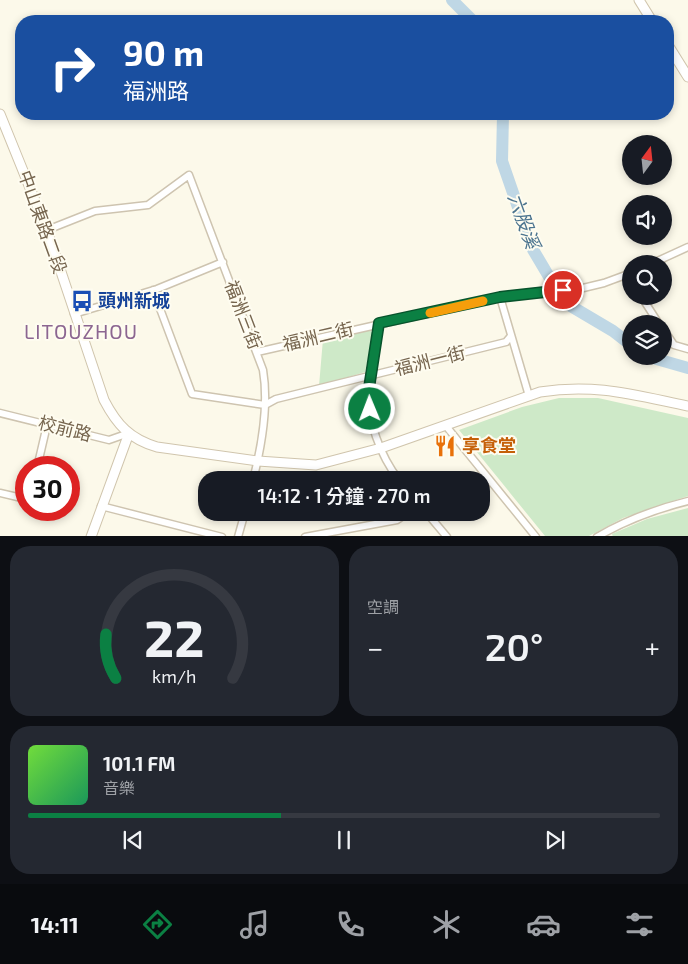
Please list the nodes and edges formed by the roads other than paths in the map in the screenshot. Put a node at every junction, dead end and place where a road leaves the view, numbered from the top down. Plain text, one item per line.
1 (639, 0) edge
2 (648, 15) edge
3 (674, 55) edge
4 (688, 77) edge
5 (0, 114) edge
6 (47, 230) junction
7 (688, 247) edge
8 (671, 255) edge
9 (223, 262) junction
10 (622, 276) edge
11 (153, 290) junction
12 (500, 297) junction
13 (74, 314) junction
14 (379, 323) junction
15 (511, 336) junction
16 (672, 342) edge
17 (688, 349) edge
18 (257, 352) junction
19 (371, 375) junction
20 (529, 396) junction
21 (265, 405) junction
22 (687, 406) edge
23 (0, 413) edge
24 (47, 425) junction
25 (446, 426) junction
26 (129, 433) junction
27 (381, 448) junction
28 (40, 456) edge
29 (258, 461) junction
30 (255, 471) edge
31 (391, 471) edge
32 (0, 493) edge
33 (15, 496) edge
34 (688, 501) edge
35 (101, 506) junction
36 (242, 521) edge
37 (392, 521) edge
38 (434, 521) edge
39 (320, 535) edge
40 (91, 536) edge
41 (222, 536) edge
42 (238, 536) edge
43 (305, 536) edge
44 (447, 536) edge
45 (536, 536) edge
46 (597, 536) edge

1 - 2 main road
3 - 4 main road
5 - 6 main road, 中山東路二段
6 - 9 street, 福洲三街
6 - 13 main road, 中山東路二段
7 - 8 street
9 - 11 street
9 - 18 street, 福洲三街
10 - 12 street, 福洲二街
11 - 13 street
11 - 21 street, 福洲一街
12 - 14 street, 福洲二街
12 - 15 street
13 - 26 main road, 中山東路二段
14 - 18 street, 福洲二街
14 - 19 street
15 - 19 street, 福洲一街
15 - 20 street
16 - 17 street
18 - 21 street, 福洲三街
19 - 21 street, 福洲一街
19 - 27 street
20 - 22 main road, 中山東路二段
20 - 25 main road, 中山東路二段
21 - 29 street, 福洲三街
23 - 24 street, 校前路
24 - 26 street, 校前路
24 - 28 street
25 - 27 main road, 中山東路二段
25 - 45 street
26 - 29 main road, 中山東路二段
26 - 35 main road
27 - 29 main road, 中山東路二段
27 - 31 street
29 - 30 street, 福洲三街
32 - 33 street
34 - 46 street
35 - 40 main road
35 - 41 street
36 - 42 street
37 - 39 street
38 - 44 street
39 - 43 street

